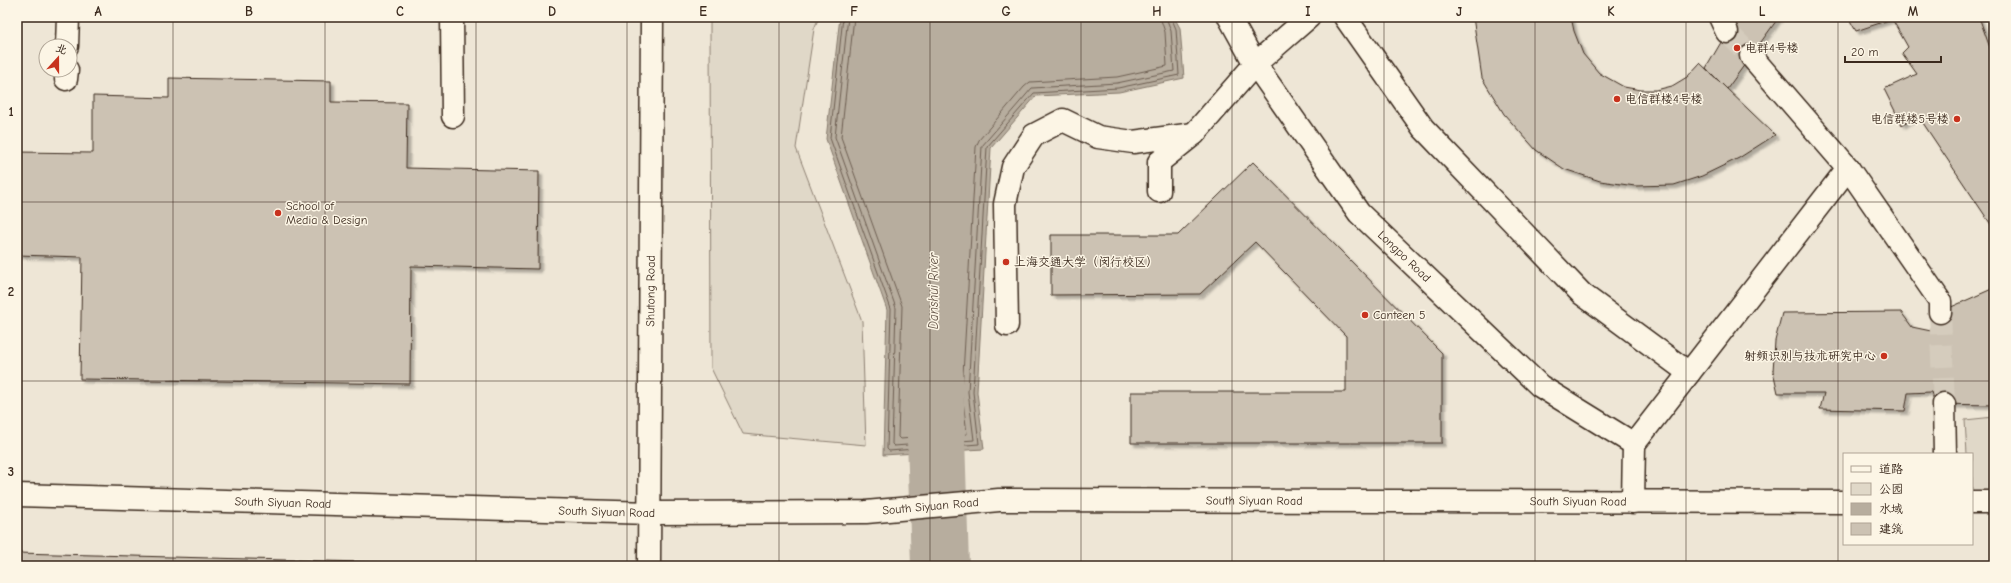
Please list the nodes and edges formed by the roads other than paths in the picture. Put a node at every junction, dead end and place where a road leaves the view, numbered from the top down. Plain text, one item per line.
1 (68, 17) edge
2 (452, 17) edge
3 (652, 17) edge
4 (1229, 17) edge
5 (1309, 17) edge
6 (1345, 17) edge
7 (67, 38) edge
8 (1751, 56) tunnel mouth
9 (1255, 64) junction
10 (453, 116) dead end
11 (1194, 134) junction
12 (1848, 168) junction
13 (1159, 191) dead end
14 (1940, 312) tunnel mouth
15 (1007, 325) dead end
16 (1689, 373) junction
17 (1944, 404) tunnel mouth
18 (1634, 444) junction
19 (1945, 453) edge
20 (17, 495) edge
21 (1633, 502) junction
22 (1843, 502) edge
23 (1973, 502) edge
24 (1994, 502) edge
25 (650, 513) junction
26 (649, 566) edge

1 - 7 street
2 - 10 street
3 - 25 street, Shutong Road
4 - 9 street, Longpo Road
5 - 9 street
6 - 16 street
8 - 12 street
9 - 11 street
9 - 18 street, Longpo Road
11 - 13 street
11 - 15 street
12 - 14 street
12 - 16 street
16 - 18 street
17 - 19 street
18 - 21 street
20 - 25 street, South Siyuan Road
21 - 22 street, South Siyuan Road
21 - 25 street, South Siyuan Road
23 - 24 street
25 - 26 street, Shutong Road

